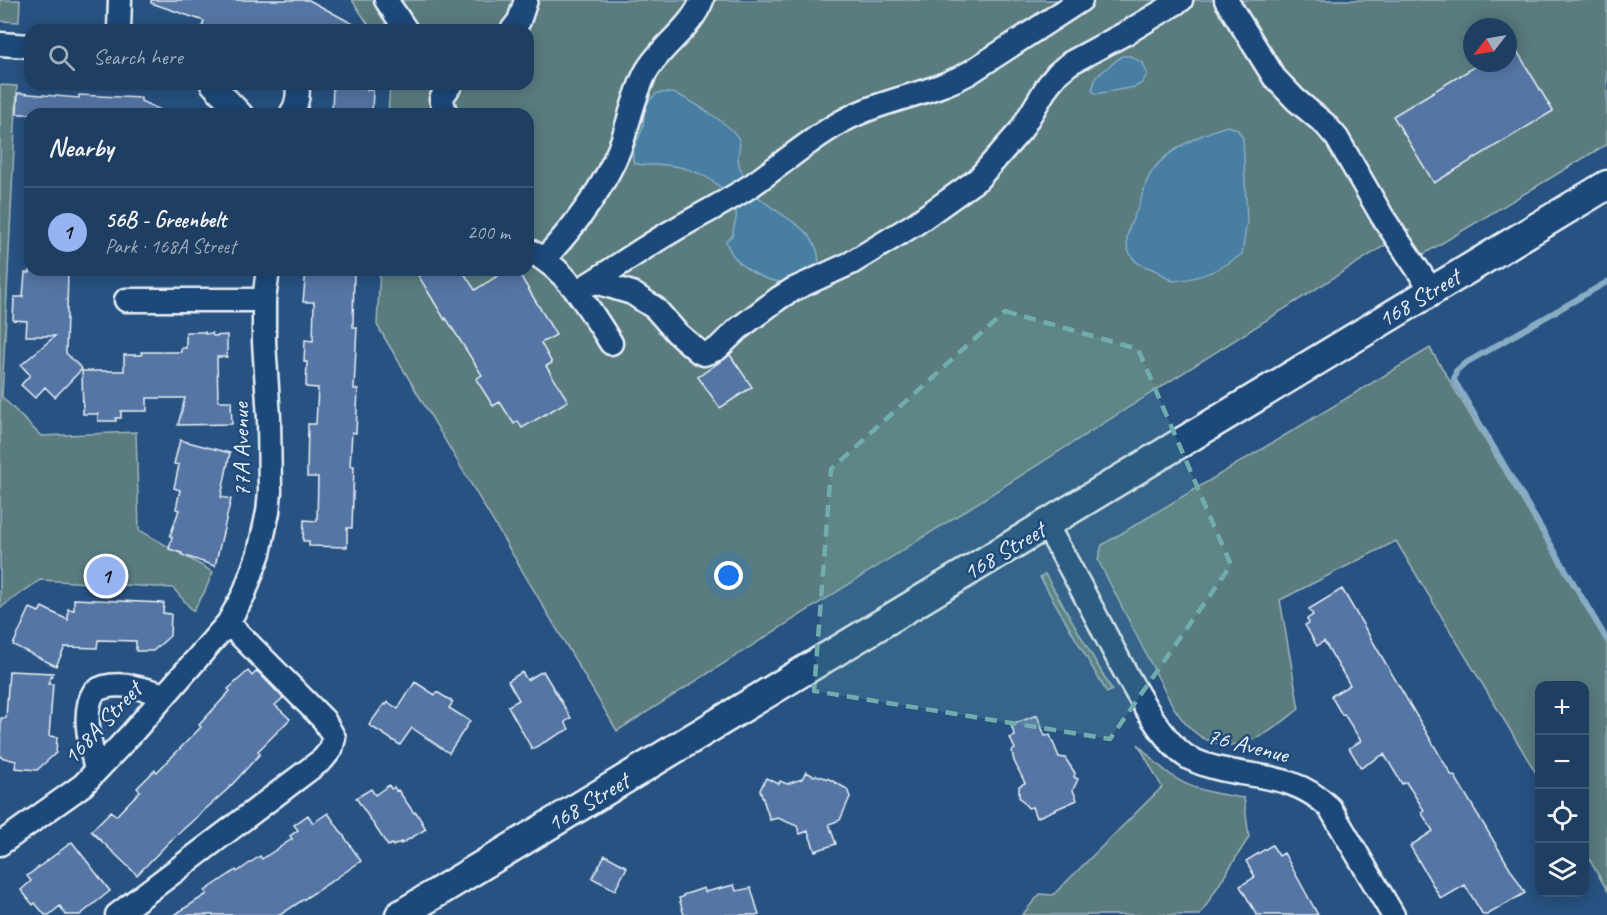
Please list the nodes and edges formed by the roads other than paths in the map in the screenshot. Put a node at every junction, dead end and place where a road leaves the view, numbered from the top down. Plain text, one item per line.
1 (120, 0) edge
2 (386, 0) edge
3 (526, 0) edge
4 (702, 0) edge
5 (1081, 0) edge
6 (1181, 0) edge
7 (1226, 0) edge
8 (119, 24) edge
9 (402, 24) edge
10 (517, 24) edge
11 (0, 44) edge
12 (24, 46) edge
13 (225, 90) edge
14 (298, 90) edge
15 (237, 108) edge
16 (294, 108) edge
17 (1607, 185) edge
18 (536, 254) edge
19 (267, 276) edge
20 (582, 287) junction
21 (1432, 291) junction
22 (126, 300) dead end
23 (264, 300) junction
24 (611, 343) dead end
25 (1046, 525) junction
26 (228, 623) junction
27 (165, 695) junction
28 (96, 770) junction
29 (0, 844) edge
30 (117, 915) edge
31 (400, 915) edge
32 (1393, 915) edge

1 - 8 street
2 - 9 street
3 - 10 street
4 - 18 street
5 - 20 street
6 - 20 street
7 - 21 street
11 - 12 street
13 - 15 street
14 - 16 street
17 - 21 main road, 168 Street
18 - 20 street
19 - 23 street, 77A Avenue
20 - 24 street
21 - 25 main road, 168 Street
22 - 23 street
23 - 26 street, 77A Avenue
25 - 31 main road, 168 Street
25 - 32 street, 76 Avenue
26 - 27 street, 168A Street
26 - 30 street
27 - 28 street, 168A Street
27 - 28 street
28 - 29 street, 168A Street

